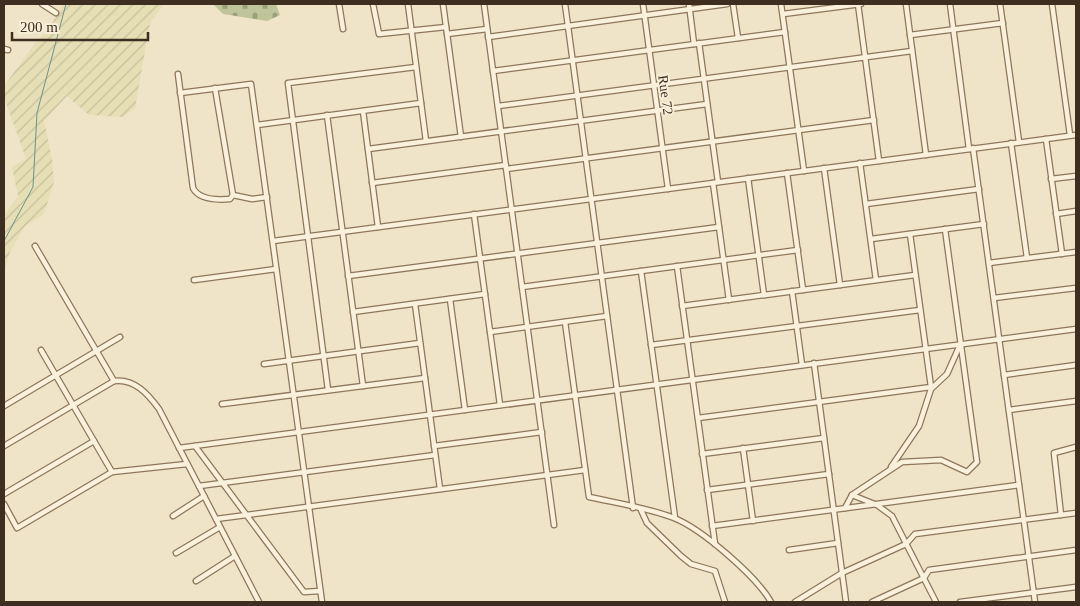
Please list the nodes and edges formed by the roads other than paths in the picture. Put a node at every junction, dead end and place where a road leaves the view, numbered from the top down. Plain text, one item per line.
1 (42, 4) edge
2 (339, 4) edge
3 (373, 4) edge
4 (408, 4) edge
5 (443, 4) edge
6 (484, 4) edge
7 (565, 4) edge
8 (643, 4) edge
9 (727, 4) edge
10 (733, 4) edge
11 (781, 4) edge
12 (859, 4) edge
13 (906, 4) edge
14 (950, 4) edge
15 (1000, 4) edge
16 (1052, 4) edge
17 (689, 6) edge
18 (834, 6) edge
19 (56, 13) dead end
20 (783, 14) junction
21 (644, 15) junction
22 (1003, 23) junction
23 (568, 26) junction
24 (446, 27) junction
25 (487, 29) junction
26 (953, 29) junction
27 (343, 30) dead end
28 (411, 31) junction
29 (785, 32) junction
30 (447, 34) junction
31 (910, 35) junction
32 (488, 37) junction
33 (738, 38) junction
34 (697, 44) junction
35 (649, 50) junction
36 (912, 51) junction
37 (865, 57) junction
38 (572, 60) junction
39 (416, 67) junction
40 (790, 67) junction
41 (493, 70) junction
42 (178, 74) dead end
43 (704, 78) junction
44 (654, 85) junction
45 (215, 88) junction
46 (180, 93) junction
47 (577, 95) junction
48 (421, 103) junction
49 (707, 104) junction
50 (498, 106) junction
51 (363, 111) junction
52 (657, 111) junction
53 (327, 115) junction
54 (292, 120) junction
55 (874, 120) junction
56 (580, 121) junction
57 (257, 125) junction
58 (798, 130) junction
59 (501, 132) junction
60 (1076, 135) edge
61 (1070, 136) junction
62 (461, 137) junction
63 (1046, 139) junction
64 (426, 141) junction
65 (712, 142) junction
66 (1019, 142) junction
67 (1011, 143) junction
68 (662, 148) junction
69 (971, 148) junction
70 (368, 149) junction
71 (926, 154) junction
72 (586, 158) junction
73 (879, 161) junction
74 (860, 163) junction
75 (506, 167) junction
76 (824, 168) junction
77 (804, 171) junction
78 (787, 173) junction
79 (1076, 176) edge
80 (748, 178) junction
81 (1052, 179) junction
82 (716, 182) junction
83 (372, 183) junction
84 (668, 189) junction
85 (979, 189) junction
86 (233, 195) junction
87 (267, 197) junction
88 (591, 199) junction
89 (866, 204) junction
90 (512, 210) junction
91 (1076, 211) edge
92 (474, 214) junction
93 (1056, 214) junction
94 (984, 224) junction
95 (378, 227) junction
96 (719, 227) junction
97 (945, 229) junction
98 (342, 232) junction
99 (910, 234) junction
100 (308, 237) junction
101 (871, 239) junction
102 (273, 241) junction
103 (597, 243) junction
104 (35, 246) dead end
105 (798, 250) junction
106 (1076, 252) edge
107 (518, 253) junction
108 (1062, 254) junction
109 (758, 256) junction
110 (480, 258) junction
111 (1027, 258) junction
112 (724, 260) junction
113 (989, 264) junction
114 (677, 266) junction
115 (276, 269) junction
116 (641, 271) junction
117 (915, 275) junction
118 (348, 276) junction
119 (602, 276) junction
120 (194, 280) dead end
121 (876, 280) junction
122 (840, 285) junction
123 (522, 287) junction
124 (1076, 288) edge
125 (803, 290) junction
126 (792, 291) junction
127 (485, 294) junction
128 (764, 295) junction
129 (994, 298) junction
130 (450, 299) junction
131 (729, 300) junction
132 (415, 304) junction
133 (682, 306) junction
134 (920, 310) junction
135 (353, 312) junction
136 (607, 316) junction
137 (565, 322) junction
138 (528, 326) junction
139 (797, 326) junction
140 (1076, 329) edge
141 (490, 332) junction
142 (120, 337) dead end
143 (999, 339) junction
144 (687, 341) junction
145 (420, 343) junction
146 (961, 344) junction
147 (651, 345) junction
148 (925, 349) junction
149 (41, 350) dead end
150 (97, 351) junction
151 (359, 351) junction
152 (324, 356) junction
153 (289, 360) junction
154 (264, 364) dead end
155 (814, 364) junction
156 (802, 365) junction
157 (1076, 365) edge
158 (56, 375) junction
159 (1004, 375) junction
160 (425, 378) junction
161 (692, 380) junction
162 (114, 381) junction
163 (657, 384) junction
164 (363, 386) junction
165 (328, 390) junction
166 (617, 390) junction
167 (294, 395) junction
168 (575, 395) junction
169 (538, 400) junction
170 (1076, 401) edge
171 (819, 402) junction
172 (222, 404) dead end
173 (73, 405) junction
174 (500, 405) junction
175 (4, 406) edge
176 (465, 410) junction
177 (1009, 410) junction
178 (430, 414) junction
179 (698, 418) junction
180 (299, 432) junction
181 (542, 432) junction
182 (824, 438) junction
183 (94, 441) junction
184 (4, 446) edge
185 (195, 446) junction
186 (434, 446) junction
187 (1076, 447) edge
188 (179, 448) junction
189 (743, 448) junction
190 (702, 454) junction
191 (435, 455) junction
192 (187, 464) junction
193 (585, 470) junction
194 (112, 472) junction
195 (304, 472) junction
196 (888, 473) junction
197 (548, 474) junction
198 (829, 474) junction
199 (223, 483) junction
200 (748, 484) junction
201 (1019, 485) junction
202 (199, 486) junction
203 (440, 489) junction
204 (707, 490) junction
205 (4, 494) edge
206 (852, 495) junction
207 (204, 496) junction
208 (4, 504) edge
209 (877, 504) junction
210 (309, 506) junction
211 (633, 508) junction
212 (845, 508) junction
213 (641, 510) junction
214 (834, 510) junction
215 (1076, 512) edge
216 (246, 514) junction
217 (1061, 514) junction
218 (173, 516) dead end
219 (216, 518) junction
220 (675, 518) junction
221 (1024, 520) junction
222 (753, 521) junction
223 (554, 525) dead end
224 (712, 526) junction
225 (220, 527) junction
226 (838, 543) junction
227 (715, 544) junction
228 (906, 544) junction
229 (789, 550) dead end
230 (1076, 550) edge
231 (176, 553) dead end
232 (235, 556) junction
233 (1029, 557) junction
234 (842, 572) junction
235 (924, 578) junction
236 (196, 581) dead end
237 (1076, 587) edge
238 (320, 591) junction
239 (1034, 592) junction
240 (259, 602) edge
241 (322, 602) edge
242 (725, 602) edge
243 (771, 602) edge
244 (795, 602) edge
245 (846, 602) edge
246 (872, 602) edge
247 (936, 602) edge
248 (960, 602) edge
249 (1035, 602) edge

1 - 19 street
2 - 27 street
3 - 28 street
4 - 28 street
5 - 24 street
6 - 25 street
7 - 23 street
8 - 21 street, Rue 72
9 - 17 street
10 - 33 street
11 - 20 street
12 - 18 street
12 - 37 street
13 - 31 street
14 - 26 street
15 - 22 street
16 - 61 street
17 - 21 street
17 - 34 street
18 - 20 street
20 - 29 street
21 - 23 street
21 - 35 street, Rue 72
22 - 26 street
22 - 66 street
23 - 32 street
23 - 38 street
24 - 28 street
24 - 30 street
25 - 30 street
25 - 32 street
26 - 31 street
26 - 69 street
28 - 39 street
29 - 33 street
29 - 40 street
30 - 62 street
31 - 36 street
32 - 41 street
33 - 34 street
34 - 35 street
34 - 43 street
35 - 38 street
35 - 44 street, Rue 72
36 - 37 street
36 - 71 street
37 - 40 street
37 - 55 street
38 - 41 street
38 - 47 street
39 - 48 street
39 - 54 street
40 - 43 street
40 - 58 street
41 - 50 street
42 - 46 street
43 - 44 street
43 - 49 street
44 - 47 street
44 - 52 street, Rue 72
45 - 46 street
45 - 57 street
45 - 86 street
46 - 86 street
47 - 50 street
47 - 56 street
48 - 51 street
48 - 64 street
49 - 52 street
49 - 65 street
50 - 59 street
51 - 53 street
51 - 70 street
52 - 56 street
52 - 68 street, Rue 72
53 - 54 street
53 - 98 street
54 - 57 street
54 - 100 street
55 - 58 street
55 - 73 street
56 - 59 street
56 - 72 street
57 - 87 street
58 - 65 street
58 - 77 street
59 - 62 street
59 - 75 street
60 - 61 street
61 - 63 street
62 - 64 street
63 - 66 street
63 - 81 street
64 - 70 street
65 - 68 street
65 - 82 street
66 - 67 street
67 - 69 street
67 - 111 street
68 - 72 street
68 - 84 street, Rue 72
69 - 71 street
69 - 85 street
70 - 83 street
71 - 73 street
72 - 75 street
72 - 88 street
73 - 74 street
74 - 76 street
74 - 89 street
75 - 83 street
75 - 90 street
76 - 77 street
76 - 122 street
77 - 78 street
78 - 80 street
78 - 105 street
79 - 81 street
80 - 82 street
80 - 109 street
81 - 93 street
82 - 84 street
82 - 96 street
83 - 95 street
84 - 88 street
85 - 89 street
85 - 94 street
86 - 87 street
87 - 102 street
88 - 90 street
88 - 103 street
89 - 101 street
90 - 92 street
90 - 107 street
91 - 93 street
92 - 95 street
92 - 110 street
93 - 108 street
94 - 97 street
94 - 113 street
95 - 98 street
96 - 103 street
96 - 112 street
97 - 99 street
97 - 146 street
98 - 100 street
98 - 118 street
99 - 101 street
99 - 117 street
100 - 102 street
100 - 152 street
101 - 121 street
102 - 115 street
103 - 107 street
103 - 119 street
104 - 150 street
105 - 109 street
105 - 125 street
106 - 108 street
107 - 110 street
107 - 123 street
108 - 111 street
109 - 112 street
109 - 128 street
110 - 118 street
110 - 127 street
111 - 113 street
112 - 114 street
112 - 131 street
113 - 129 street
114 - 116 street
114 - 133 street
115 - 120 street
115 - 153 street
116 - 119 street
116 - 147 street
117 - 121 street
117 - 134 street
118 - 135 street
119 - 123 street
119 - 136 street
121 - 122 street
122 - 125 street
123 - 138 street
124 - 129 street
125 - 126 street
126 - 128 street
126 - 139 street
127 - 130 street
127 - 141 street
128 - 131 street
129 - 143 street
130 - 132 street
130 - 176 street
131 - 133 street
132 - 135 street
132 - 145 street
133 - 144 street
134 - 139 street
134 - 148 street
135 - 151 street
136 - 137 street
136 - 166 street
137 - 138 street
137 - 168 street
138 - 141 street
138 - 169 street
139 - 144 street
139 - 156 street
140 - 143 street
141 - 174 street
142 - 150 street
143 - 146 street
143 - 159 street
144 - 147 street
144 - 161 street
145 - 151 street
145 - 160 street
146 - 148 street
146 - 196 street
146 - 196 street
147 - 163 street
148 - 155 street
148 - 171 street
149 - 158 street
150 - 158 street
150 - 162 street
151 - 152 street
151 - 164 street
152 - 153 street
152 - 165 street
153 - 154 street
153 - 167 street
155 - 156 street
155 - 171 street
156 - 161 street
157 - 159 street
158 - 173 street
158 - 175 street
159 - 177 street
160 - 164 street
160 - 178 street
161 - 163 street
161 - 179 street
162 - 173 street
162 - 188 street
163 - 166 street
163 - 220 street
164 - 165 street
165 - 167 street
166 - 168 street
166 - 211 street
167 - 172 street
167 - 180 street
168 - 169 street
168 - 193 street
169 - 174 street
169 - 181 street
170 - 177 street
171 - 179 street
171 - 182 street
173 - 183 street
173 - 184 street
174 - 176 street
176 - 178 street
177 - 201 street
178 - 180 street
178 - 186 street
179 - 190 street
180 - 185 street
180 - 195 street
181 - 186 street
181 - 197 street
182 - 189 street
182 - 198 street
183 - 194 street
183 - 205 street
185 - 188 street
185 - 199 street
186 - 191 street
187 - 217 street
188 - 192 street
189 - 190 street
189 - 200 street
190 - 204 street
191 - 195 street
191 - 203 street
192 - 194 street
192 - 202 street
193 - 197 street
193 - 211 street
194 - 208 street
195 - 199 street
195 - 210 street
196 - 206 street
197 - 203 street
197 - 223 street
198 - 200 street
198 - 214 street
199 - 202 street
199 - 216 street
200 - 204 street
200 - 222 street
201 - 209 street
201 - 221 street
202 - 207 street
203 - 210 street
204 - 224 street
206 - 209 street
206 - 212 street
207 - 218 street
207 - 219 street
209 - 212 street
209 - 228 street
210 - 216 street
210 - 238 street
211 - 213 street
212 - 214 street
213 - 220 street
213 - 242 street
214 - 222 street
214 - 226 street
215 - 217 street
216 - 219 street
216 - 238 street
217 - 221 street
219 - 225 street
220 - 227 street
221 - 228 street
221 - 233 street
222 - 224 street
224 - 227 street
225 - 231 street
225 - 232 street
226 - 229 street
226 - 234 street
227 - 243 street
228 - 234 street
228 - 235 street
230 - 233 street
232 - 236 street
232 - 240 street
233 - 235 street
233 - 239 street
234 - 244 street
234 - 245 street
235 - 246 street
235 - 247 street
237 - 239 street
238 - 241 street
239 - 248 street
239 - 249 street

